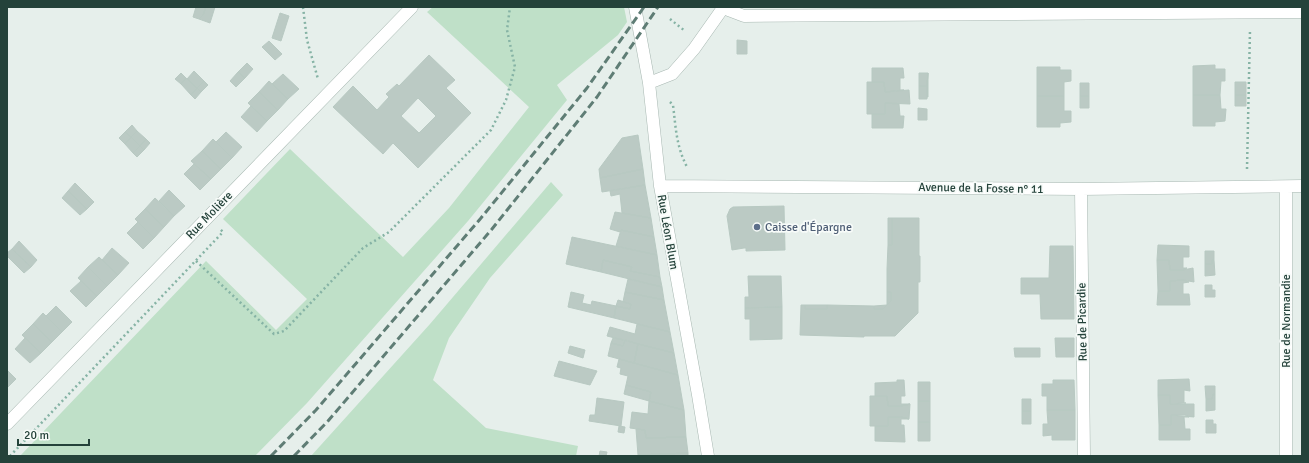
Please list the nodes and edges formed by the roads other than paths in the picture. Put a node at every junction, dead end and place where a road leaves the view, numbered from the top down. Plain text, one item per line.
1 (412, 7) edge
2 (635, 7) edge
3 (723, 7) edge
4 (1302, 12) edge
5 (649, 83) junction
6 (660, 186) junction
7 (1302, 186) edge
8 (1286, 187) junction
9 (1081, 189) junction
10 (7, 424) edge
11 (708, 456) edge
12 (1084, 456) edge
13 (1286, 456) edge

1 - 10 street, Rue Molière
2 - 5 street, Rue Léon Blum
3 - 4 street
3 - 5 street
5 - 6 street, Rue Léon Blum
6 - 9 street, Avenue de la Fosse n° 11
6 - 11 street, Rue Léon Blum
7 - 8 street, Avenue de la Fosse n° 11
8 - 9 street, Avenue de la Fosse n° 11
8 - 13 street, Rue de Normandie
9 - 12 street, Rue de Picardie

